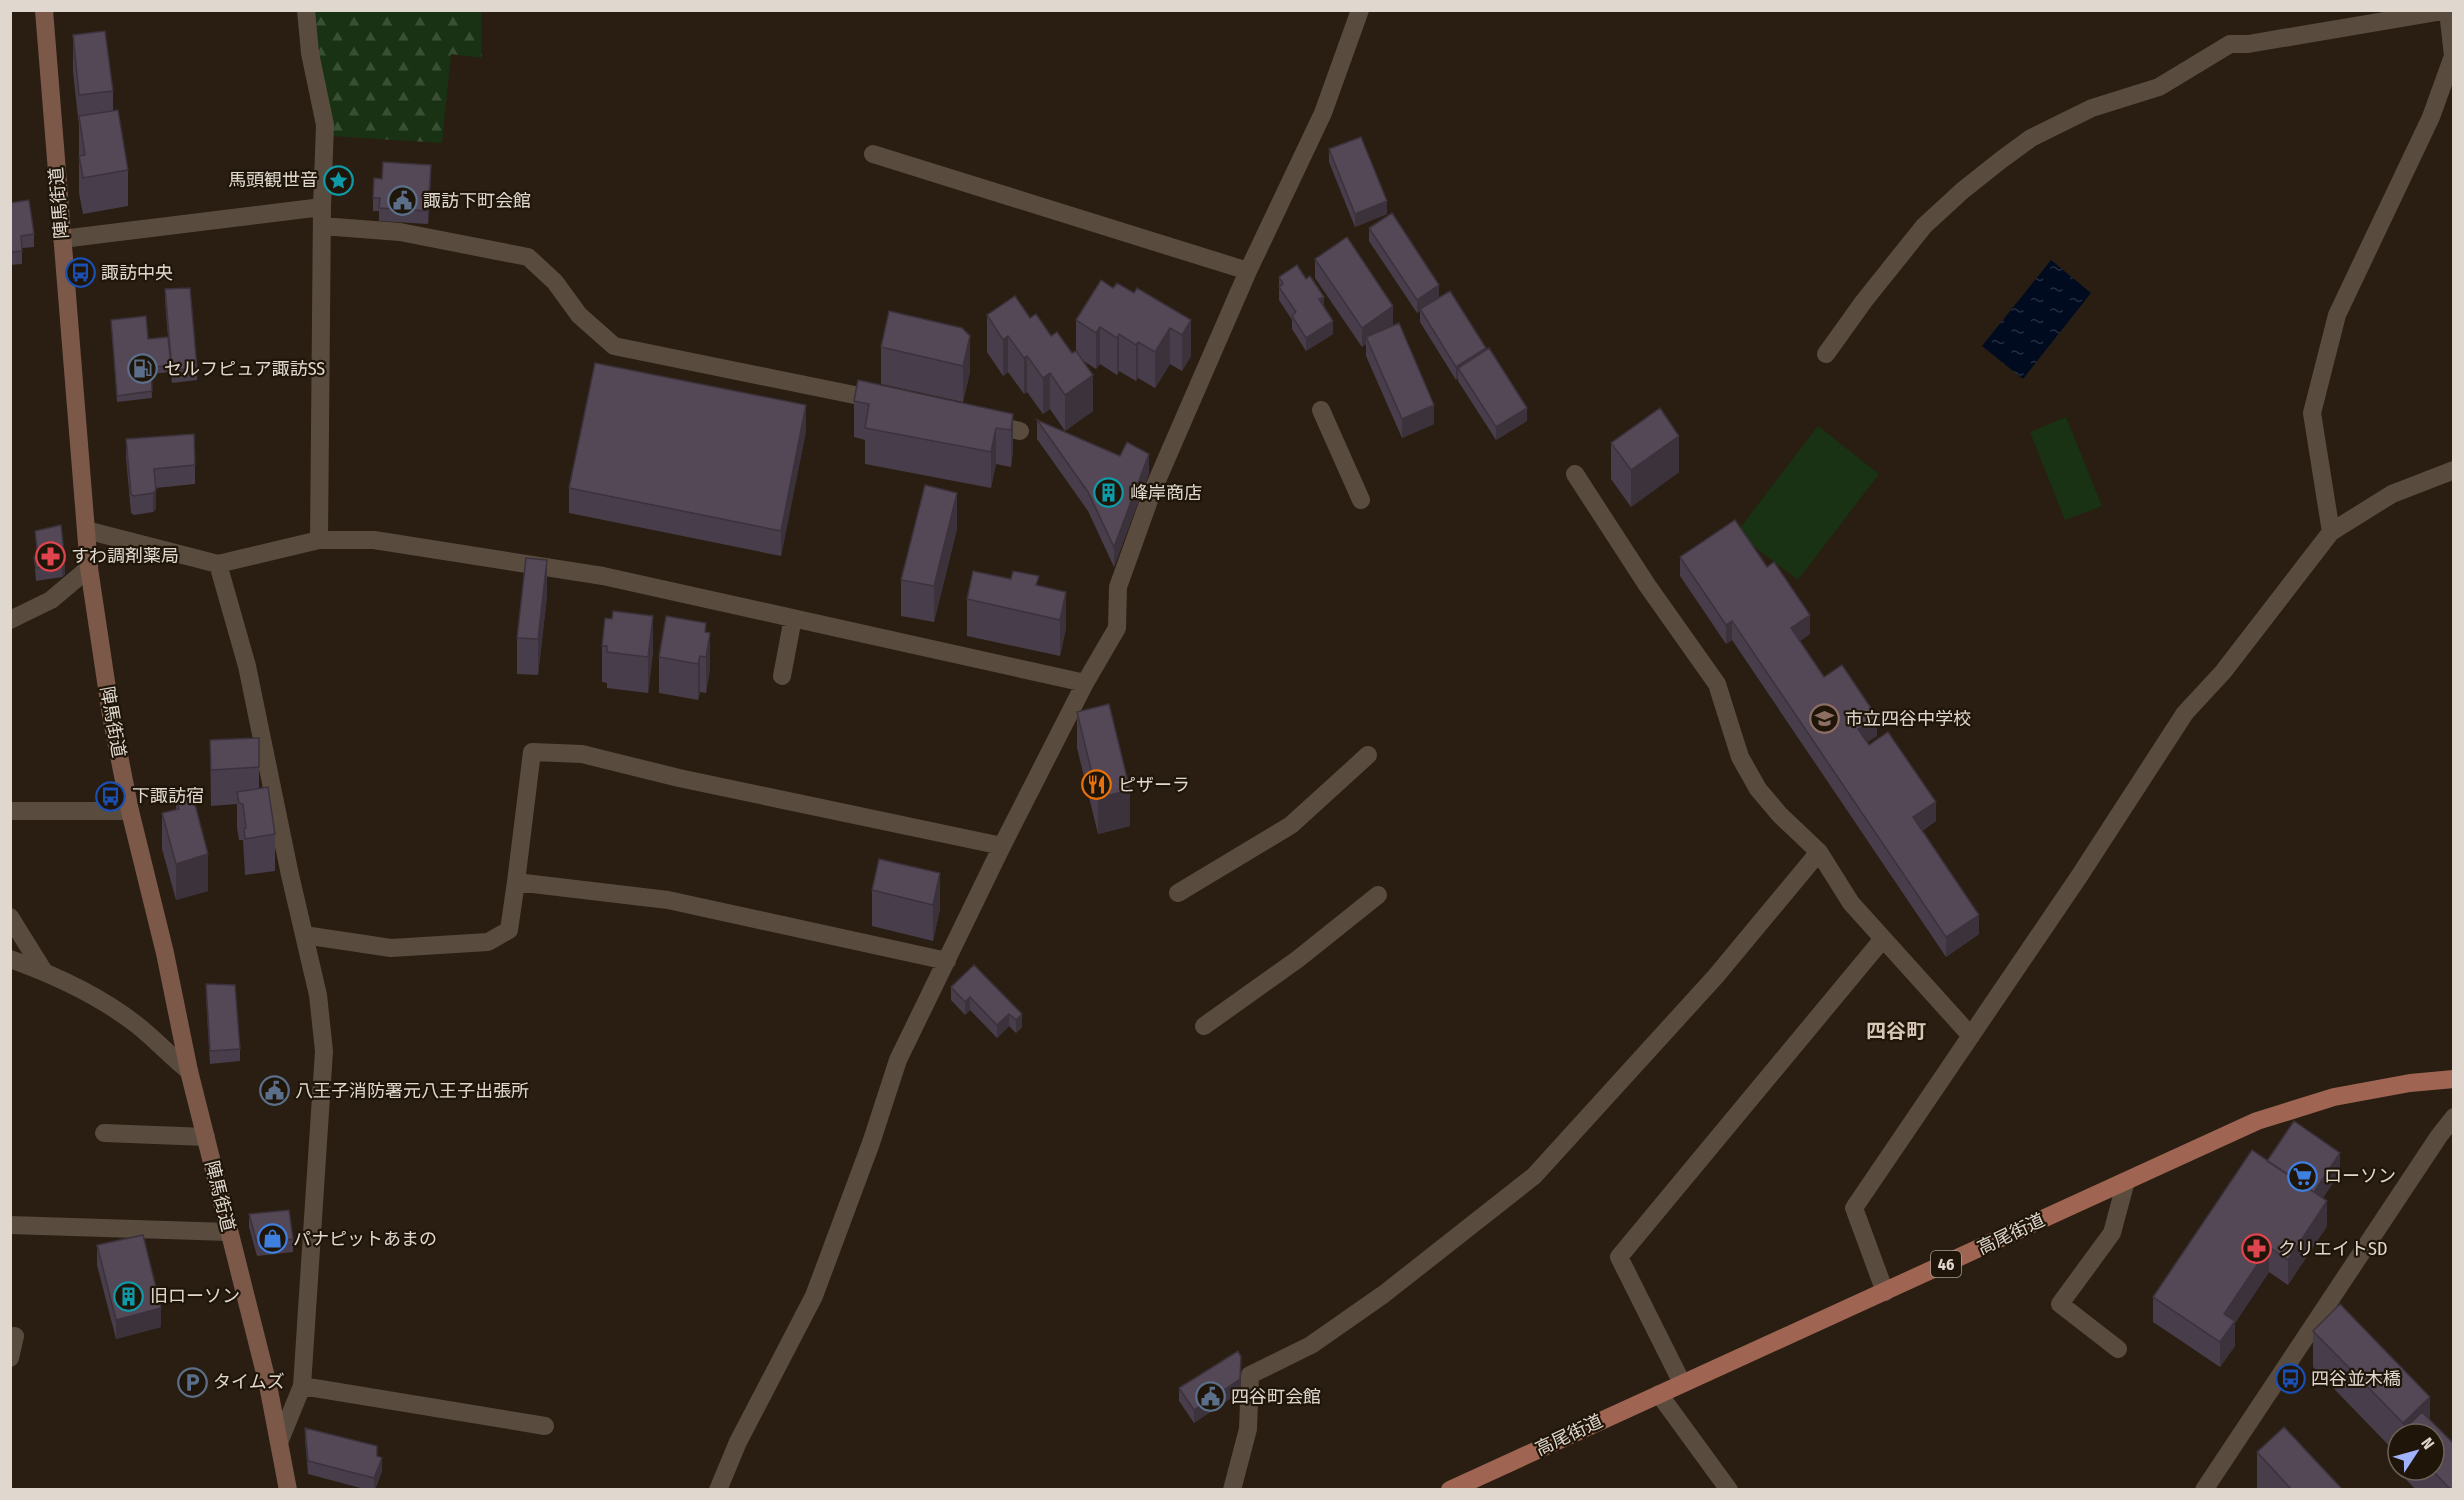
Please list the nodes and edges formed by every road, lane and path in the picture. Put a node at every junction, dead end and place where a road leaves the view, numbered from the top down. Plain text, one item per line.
1 (44, 10) edge
2 (306, 10) edge
3 (1360, 10) edge
4 (2449, 11) edge
5 (873, 154) dead end
6 (321, 207) junction
7 (322, 226) junction
8 (62, 239) junction
9 (1248, 271) junction
10 (1826, 354) dead end
11 (891, 403) edge
12 (1321, 410) dead end
13 (973, 421) edge
14 (1020, 431) dead end
15 (2454, 470) edge
16 (1575, 474) dead end
17 (1361, 500) dead end
18 (86, 530) junction
19 (2331, 532) junction
20 (319, 540) junction
21 (218, 564) junction
22 (89, 568) junction
23 (793, 618) junction
24 (10, 620) edge
25 (782, 676) dead end
26 (1085, 683) junction
27 (1368, 755) dead end
28 (10, 811) edge
29 (130, 811) junction
30 (1002, 846) junction
31 (1819, 852) junction
32 (516, 882) junction
33 (1178, 893) dead end
34 (1378, 895) dead end
35 (10, 918) edge
36 (304, 935) junction
37 (1882, 940) junction
38 (10, 958) edge
39 (947, 961) junction
40 (43, 970) junction
41 (1204, 1026) dead end
42 (1971, 1036) junction
43 (189, 1071) junction
44 (2454, 1079) edge
45 (2454, 1118) edge
46 (104, 1133) dead end
47 (206, 1137) junction
48 (2126, 1181) junction
49 (10, 1225) edge
50 (229, 1232) junction
51 (1885, 1292) junction
52 (15, 1336) dead end
53 (2118, 1349) dead end
54 (10, 1358) edge
55 (1682, 1383) junction
56 (302, 1386) junction
57 (1659, 1394) junction
58 (545, 1426) dead end
59 (280, 1440) junction
60 (288, 1490) edge
61 (718, 1490) edge
62 (1232, 1490) edge
63 (1450, 1490) edge
64 (1729, 1490) edge
65 (2204, 1490) edge

1 - 8 main road, 陣馬街道
2 - 6 street
3 - 9 street
4 - 10 street
4 - 19 street
5 - 9 street
6 - 7 street
6 - 8 street
7 - 11 street
7 - 20 street
8 - 18 main road, 陣馬街道
9 - 26 street
12 - 17 street
13 - 14 street
15 - 19 street
16 - 31 street
18 - 21 street
18 - 22 main road, 陣馬街道
19 - 42 street
20 - 21 street
20 - 23 street
21 - 36 street
22 - 24 street
22 - 29 main road, 陣馬街道
23 - 25 street
23 - 26 street
26 - 30 street
27 - 33 street
28 - 29 street
29 - 43 main road, 陣馬街道
30 - 32 street
30 - 39 street
31 - 37 street
31 - 62 street
32 - 36 street
32 - 39 street
34 - 41 street
35 - 40 street
36 - 56 street
37 - 42 street
37 - 55 street
38 - 40 street
39 - 61 street
40 - 43 street
42 - 51 street
43 - 47 main road, 陣馬街道
44 - 48 main road, 高尾街道 / 46
45 - 65 street
46 - 47 street
47 - 50 main road, 陣馬街道
48 - 51 main road, 高尾街道 / 46
48 - 53 street
49 - 50 street
50 - 59 main road, 陣馬街道
51 - 55 main road, 高尾街道 / 46
52 - 54 street
55 - 57 main road, 高尾街道 / 46
56 - 58 street
56 - 59 street
57 - 63 main road, 高尾街道 / 46
57 - 64 street
59 - 60 main road, 陣馬街道

